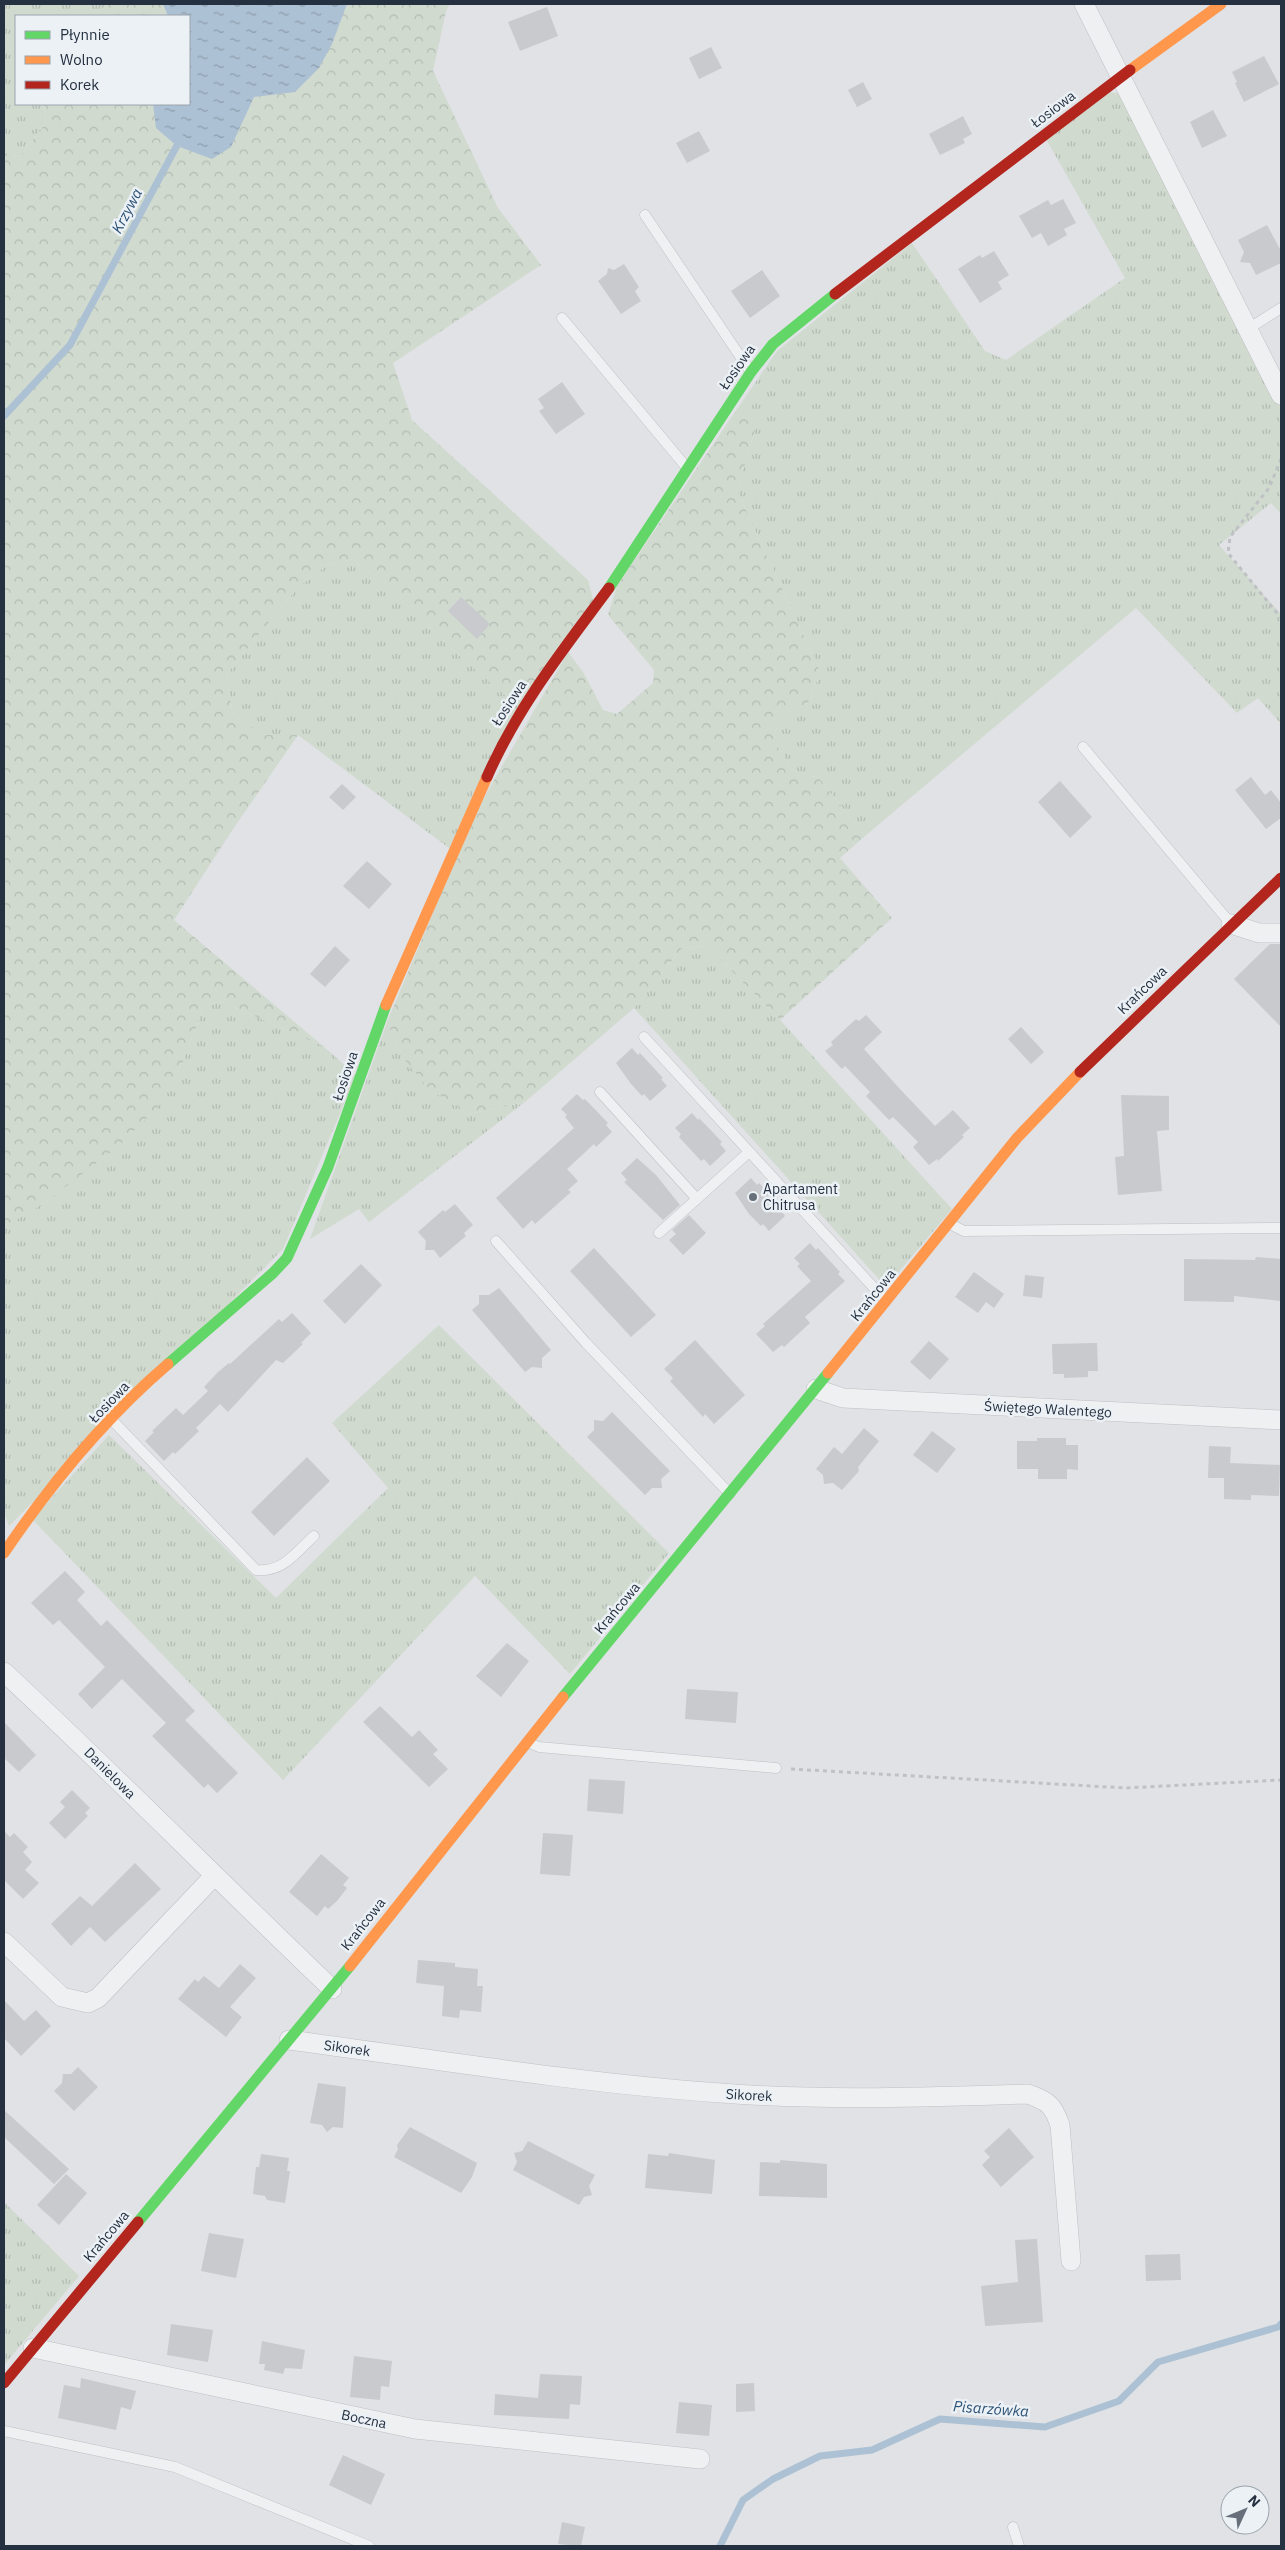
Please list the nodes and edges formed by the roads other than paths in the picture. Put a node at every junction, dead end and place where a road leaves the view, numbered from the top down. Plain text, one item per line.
1 (1084, 4) edge
2 (1221, 4) edge
3 (1119, 76) junction
4 (646, 215) dead end
5 (1281, 308) edge
6 (562, 318) dead end
7 (1248, 329) junction
8 (751, 372) junction
9 (1281, 395) edge
10 (687, 469) junction
11 (1083, 747) dead end
12 (1281, 878) edge
13 (1231, 924) junction
14 (1281, 933) edge
15 (644, 1037) dead end
16 (600, 1092) dead end
17 (749, 1152) junction
18 (697, 1198) junction
19 (950, 1224) junction
20 (1281, 1228) edge
21 (659, 1233) dead end
22 (496, 1241) dead end
23 (887, 1301) junction
24 (816, 1389) junction
25 (111, 1420) junction
26 (1281, 1420) edge
27 (730, 1495) junction
28 (314, 1536) dead end
29 (4, 1554) edge
30 (4, 1672) edge
31 (526, 1741) junction
32 (776, 1768) road end
33 (214, 1876) junction
34 (4, 1942) edge
35 (332, 1989) junction
36 (289, 2040) junction
37 (1071, 2260) dead end
38 (33, 2348) junction
39 (4, 2383) edge
40 (4, 2430) edge
41 (700, 2459) dead end
42 (1013, 2527) dead end
43 (369, 2546) edge
44 (1019, 2546) edge

1 - 3 street
2 - 3 street, Łosiowa
3 - 7 street
3 - 8 street, Łosiowa
4 - 8 lane
5 - 7 lane
6 - 10 lane
7 - 9 street
8 - 10 street, Łosiowa
10 - 25 street, Łosiowa
11 - 13 lane
12 - 13 street, Krańcowa
13 - 14 street
13 - 19 street, Krańcowa
15 - 17 lane
16 - 18 lane
17 - 18 lane
17 - 23 lane
18 - 21 lane
19 - 20 lane
19 - 23 street, Krańcowa
22 - 27 lane
23 - 24 street, Krańcowa
24 - 26 street, Świętego Walentego
24 - 27 street, Krańcowa
25 - 28 lane
25 - 29 street, Łosiowa
27 - 31 street, Krańcowa
30 - 33 street, Danielowa
31 - 32 lane
31 - 35 street, Krańcowa
33 - 34 street
33 - 35 street, Danielowa
35 - 36 street, Krańcowa
36 - 37 street, Sikorek
36 - 38 street, Krańcowa
38 - 39 street, Krańcowa
38 - 41 street, Boczna
40 - 43 lane
42 - 44 lane

